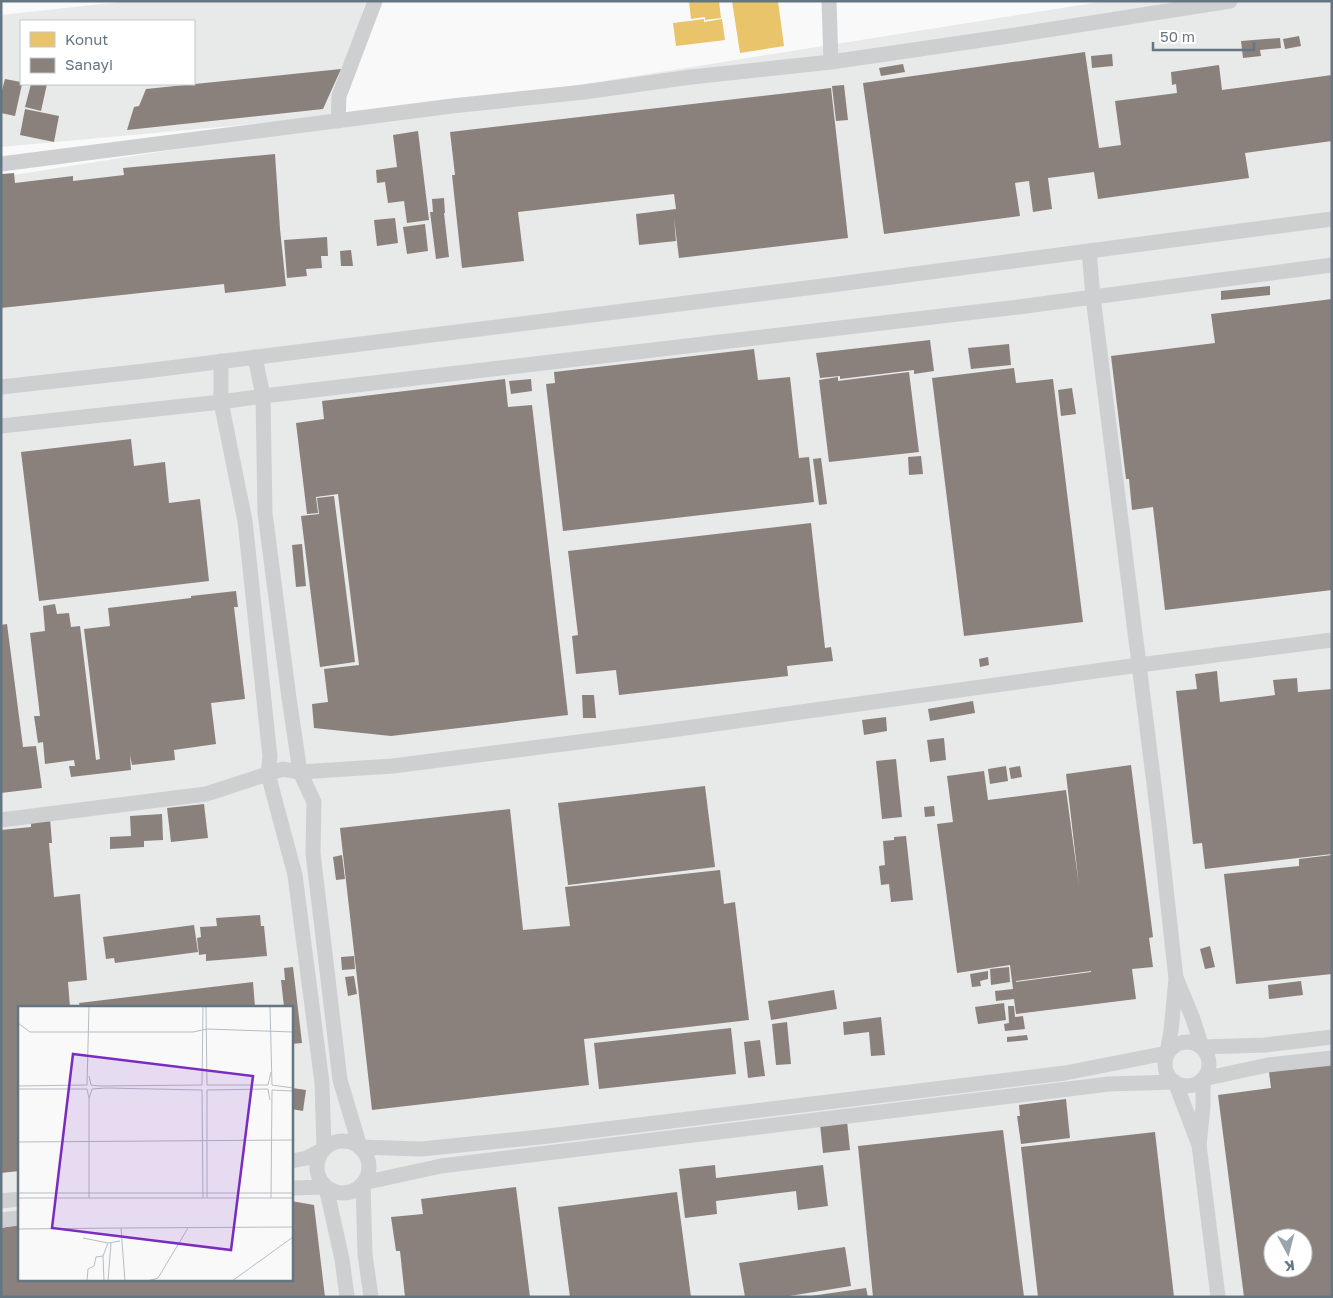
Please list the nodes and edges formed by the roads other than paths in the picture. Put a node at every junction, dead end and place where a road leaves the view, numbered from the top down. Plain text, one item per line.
1 (375, 1) edge
2 (829, 1) edge
3 (1230, 1) edge
4 (831, 62) junction
5 (338, 121) junction
6 (1, 164) edge
7 (1332, 219) edge
8 (1089, 251) junction
9 (1332, 265) edge
10 (1093, 297) junction
11 (255, 357) junction
12 (221, 361) junction
13 (1, 387) edge
14 (263, 396) junction
15 (221, 402) junction
16 (1, 426) edge
17 (1332, 640) edge
18 (1139, 665) junction
19 (300, 772) junction
20 (268, 774) junction
21 (1, 820) edge
22 (1176, 979) junction
23 (1332, 1037) edge
24 (1202, 1048) junction
25 (1167, 1053) junction
26 (1332, 1058) edge
27 (1203, 1079) junction
28 (990, 1082) junction
29 (1175, 1082) junction
30 (992, 1099) junction
31 (845, 1100) junction
32 (847, 1117) junction
33 (656, 1123) junction
34 (657, 1140) junction
35 (1199, 1145) junction
36 (360, 1147) junction
37 (324, 1149) junction
38 (292, 1161) edge
39 (363, 1183) junction
40 (326, 1187) junction
41 (292, 1188) edge
42 (18, 1199) edge
43 (1, 1201) edge
44 (18, 1218) edge
45 (1, 1220) edge
46 (347, 1297) edge
47 (371, 1297) edge
48 (1218, 1297) edge

1 - 5 street
2 - 4 street
3 - 4 street
4 - 5 street
5 - 6 street
7 - 8 street
8 - 10 street
8 - 11 street
9 - 10 street
10 - 14 street
10 - 18 street
11 - 12 street
11 - 14 street
12 - 13 street
12 - 15 street
14 - 15 street
14 - 19 street
15 - 16 street
15 - 20 street
17 - 18 street
18 - 19 street
18 - 22 street
19 - 20 street
19 - 36 street
20 - 21 street
20 - 37 street
22 - 24 street
22 - 25 street
23 - 24 street
24 - 25 street
24 - 27 street
25 - 28 street
25 - 29 street
26 - 27 street
27 - 29 street
27 - 35 street
28 - 30 street
28 - 31 street
29 - 30 street
29 - 35 street
30 - 32 street
31 - 32 street
31 - 33 street
32 - 34 street
33 - 34 street
33 - 36 street
34 - 39 street
35 - 48 street
36 - 37 street
36 - 39 street
37 - 38 street
37 - 40 street
39 - 40 street
39 - 47 street
40 - 41 street
40 - 46 street
42 - 43 street
44 - 45 street

